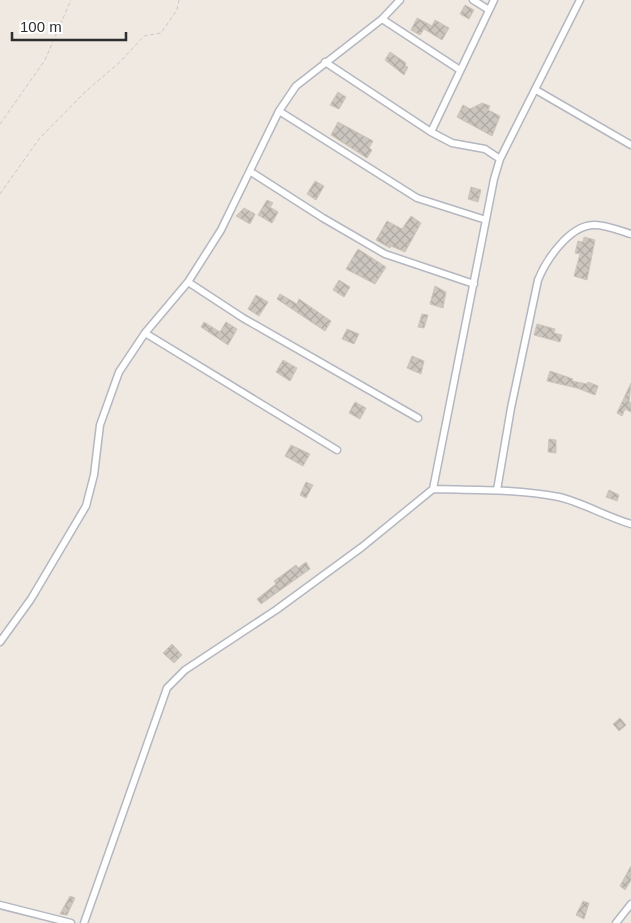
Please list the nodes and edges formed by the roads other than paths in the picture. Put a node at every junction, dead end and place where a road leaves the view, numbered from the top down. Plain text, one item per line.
1 (400, 0) edge
2 (473, 0) edge
3 (494, 0) edge
4 (580, 0) edge
5 (489, 10) junction
6 (382, 19) junction
7 (325, 62) junction
8 (460, 70) junction
9 (536, 90) junction
10 (279, 111) junction
11 (431, 132) junction
12 (631, 144) edge
13 (500, 159) junction
14 (251, 172) junction
15 (486, 220) junction
16 (631, 234) edge
17 (188, 282) junction
18 (474, 284) junction
19 (145, 333) junction
20 (418, 418) dead end
21 (337, 450) dead end
22 (433, 489) junction
23 (497, 490) junction
24 (631, 524) edge
25 (0, 642) edge
26 (631, 904) edge
27 (0, 905) edge
28 (71, 923) edge
29 (84, 923) edge
30 (616, 923) edge

1 - 6 street
2 - 5 street
3 - 5 street
4 - 9 street
5 - 8 street
6 - 7 street
6 - 8 street
7 - 10 street
7 - 11 street
8 - 11 street
9 - 12 street
9 - 13 street
10 - 14 street
10 - 15 street
11 - 13 street
13 - 15 street
14 - 17 street
14 - 18 street
15 - 18 street
16 - 23 street
17 - 19 street
17 - 20 street
18 - 22 street
19 - 21 street
19 - 25 street
22 - 23 street
22 - 29 street
23 - 24 street
26 - 30 street
27 - 28 street

